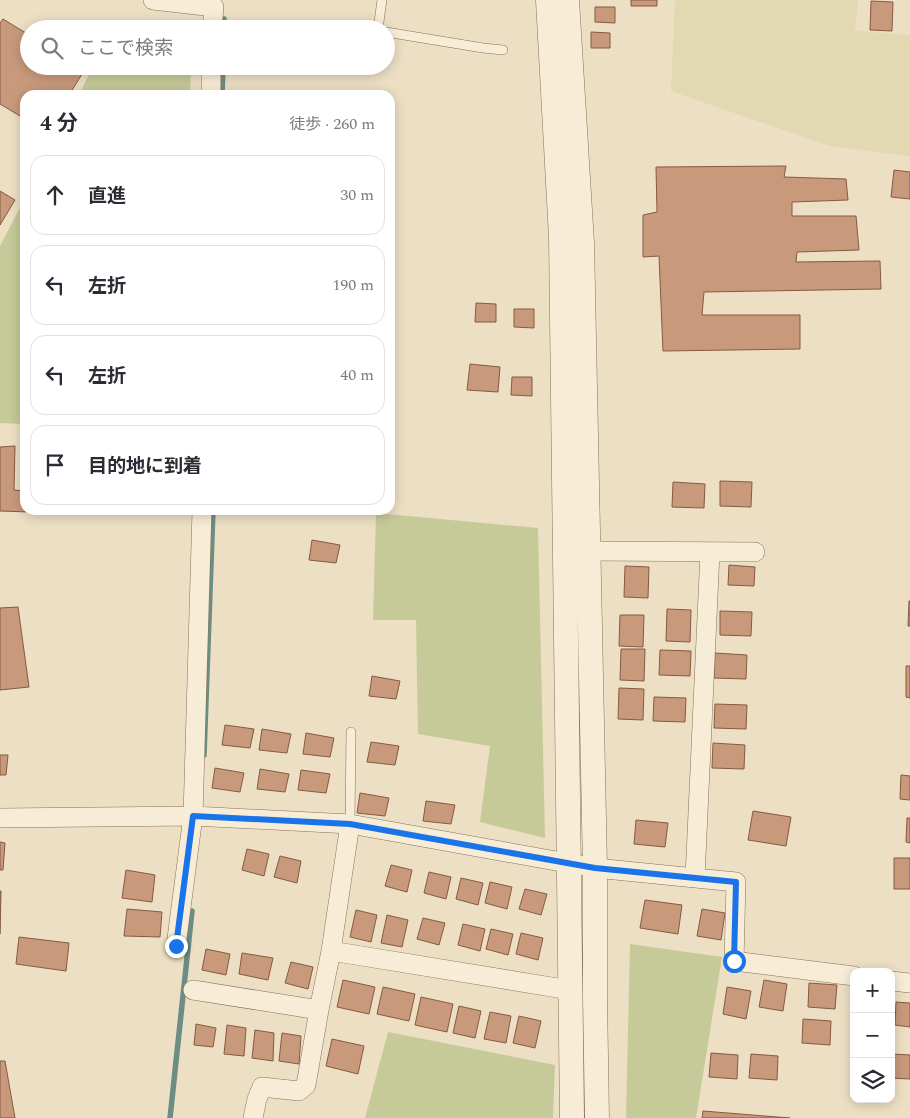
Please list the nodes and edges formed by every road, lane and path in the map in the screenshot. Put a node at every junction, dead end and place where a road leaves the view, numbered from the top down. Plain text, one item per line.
1 (153, 0) edge
2 (382, 0) edge
3 (548, 0) edge
4 (567, 0) edge
5 (213, 20) edge
6 (379, 20) edge
7 (395, 33) edge
8 (503, 50) dead end
9 (211, 75) edge
10 (211, 90) edge
11 (202, 515) edge
12 (588, 551) junction
13 (710, 552) junction
14 (755, 552) dead end
15 (351, 732) dead end
16 (193, 816) junction
17 (0, 818) edge
18 (350, 824) junction
19 (569, 863) junction
20 (595, 868) junction
21 (695, 878) junction
22 (176, 946) dead end
23 (331, 951) junction
24 (850, 976) edge
25 (895, 981) edge
26 (910, 983) edge
27 (193, 990) dead end
28 (570, 990) junction
29 (319, 1010) junction
30 (253, 1118) edge
31 (572, 1118) edge
32 (597, 1118) edge

1 - 5 street
2 - 6 lane
3 - 19 street
4 - 12 street
7 - 8 lane
9 - 10 street
11 - 16 street
12 - 13 street
12 - 20 street
13 - 14 street
13 - 21 street
15 - 18 lane
16 - 17 street
16 - 18 street
16 - 22 street
18 - 19 street
18 - 23 street
19 - 20 street
19 - 28 street
20 - 21 street
20 - 32 street
21 - 24 street
23 - 28 street
23 - 29 street
25 - 26 street
27 - 29 street
28 - 31 street
29 - 30 street

